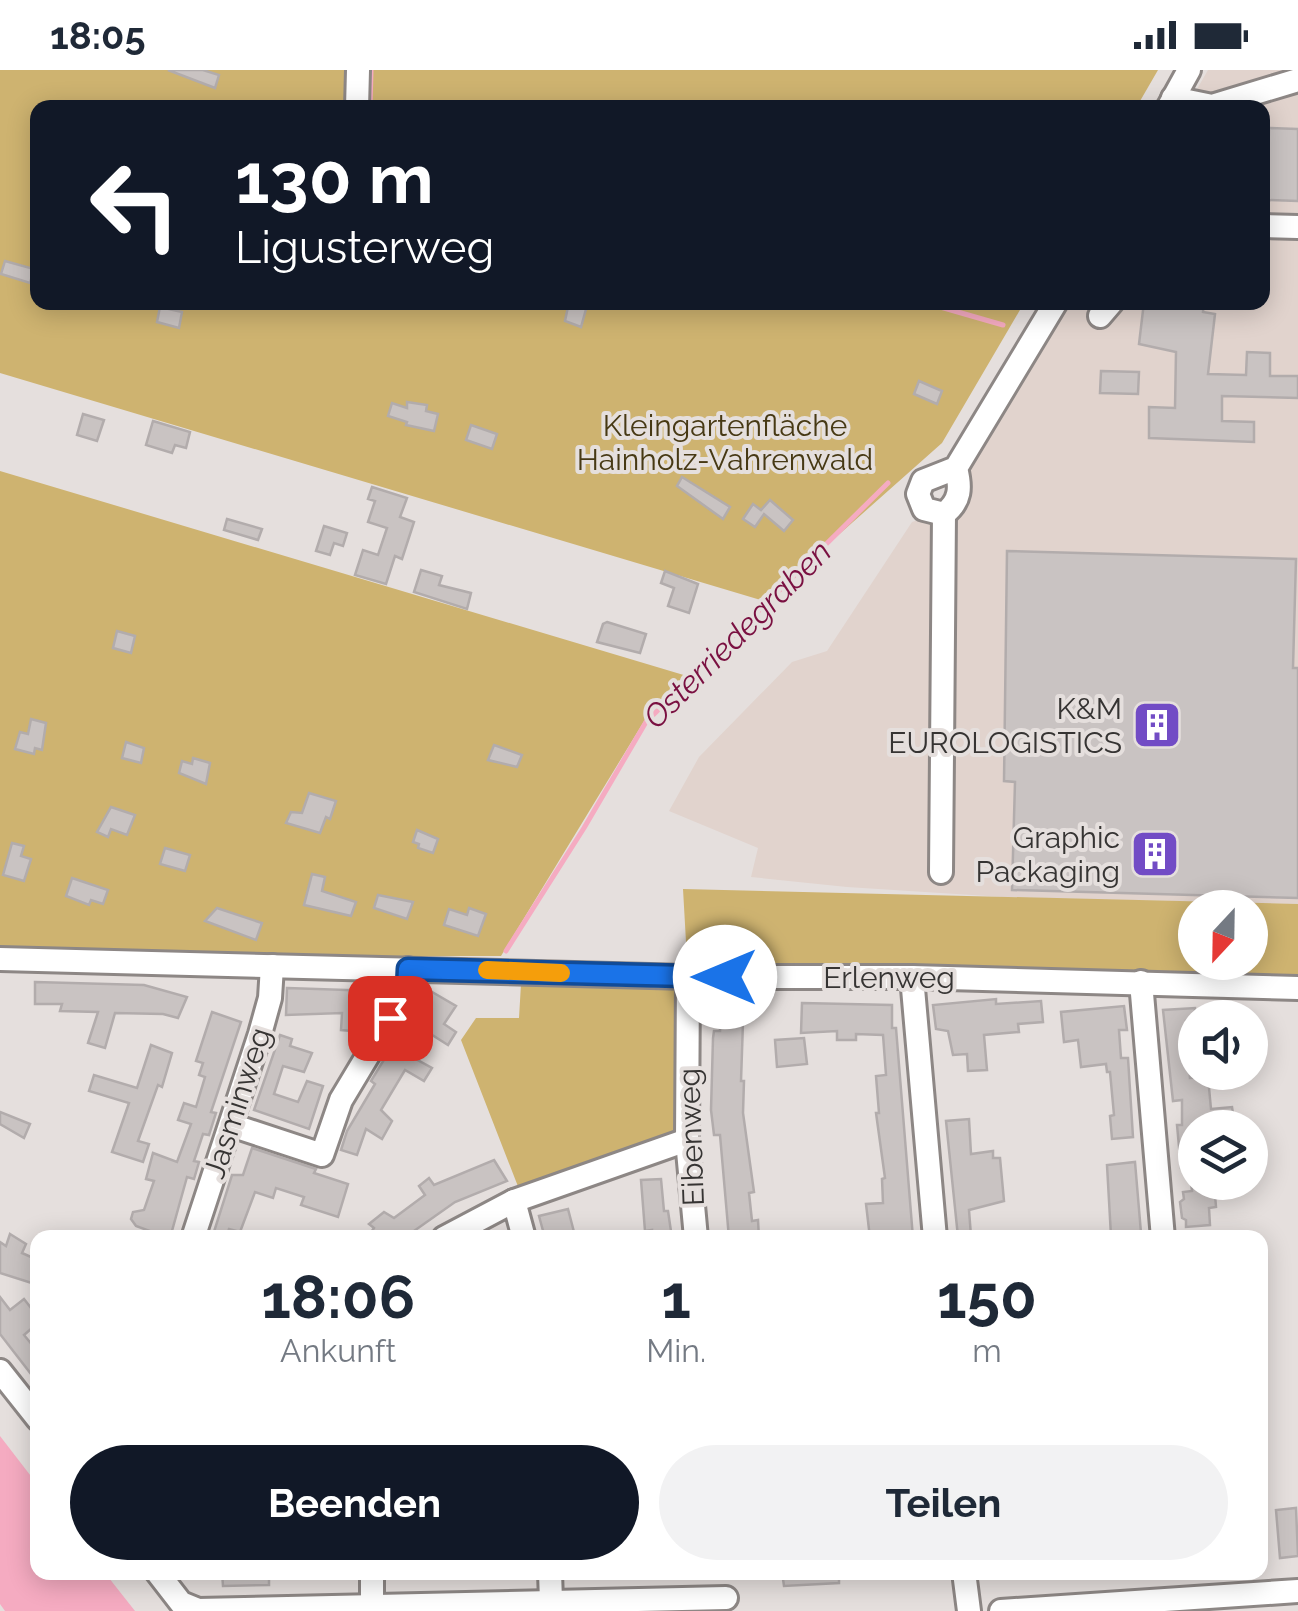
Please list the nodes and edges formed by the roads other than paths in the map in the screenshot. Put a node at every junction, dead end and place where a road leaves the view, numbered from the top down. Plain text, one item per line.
1 (358, 70) edge
2 (1189, 70) edge
3 (1298, 80) edge
4 (357, 100) edge
5 (1173, 100) edge
6 (1232, 100) edge
7 (1270, 226) edge
8 (1298, 226) edge
9 (1051, 310) edge
10 (956, 468) junction
11 (944, 514) junction
12 (941, 872) dead end
13 (0, 959) edge
14 (272, 966) junction
15 (408, 969) junction
16 (912, 976) junction
17 (688, 977) junction
18 (1141, 982) junction
19 (1298, 988) edge
20 (231, 1125) junction
21 (687, 1140) junction
22 (514, 1201) junction
23 (197, 1230) edge
24 (459, 1230) edge
25 (522, 1230) edge
26 (695, 1230) edge
27 (934, 1230) edge
28 (1162, 1230) edge
29 (0, 1371) edge
30 (30, 1409) edge
31 (164, 1580) edge
32 (372, 1580) edge
33 (551, 1580) edge
34 (965, 1580) edge
35 (1194, 1580) edge
36 (1298, 1591) edge
37 (1195, 1598) junction
38 (552, 1601) junction
39 (727, 1604) edge
40 (372, 1605) junction
41 (969, 1611) edge
42 (1001, 1611) edge

1 - 4 street
2 - 5 street
3 - 6 street
7 - 8 street
9 - 10 street
10 - 11 street
10 - 11 street
11 - 12 street
13 - 14 street, Erlenweg
14 - 15 street, Erlenweg
14 - 20 street, Jasminweg
15 - 17 street, Erlenweg
15 - 20 street
16 - 17 street, Erlenweg
16 - 18 street, Erlenweg
16 - 27 street
17 - 21 street, Eibenweg
18 - 19 street, Erlenweg
18 - 28 street
20 - 23 street, Jasminweg
21 - 22 street
21 - 26 street, Eibenweg
22 - 24 street
22 - 25 street
29 - 30 street
31 - 40 street
32 - 40 street
33 - 38 street
34 - 41 street
35 - 37 street
36 - 37 street
37 - 42 street
38 - 39 street
38 - 40 street

